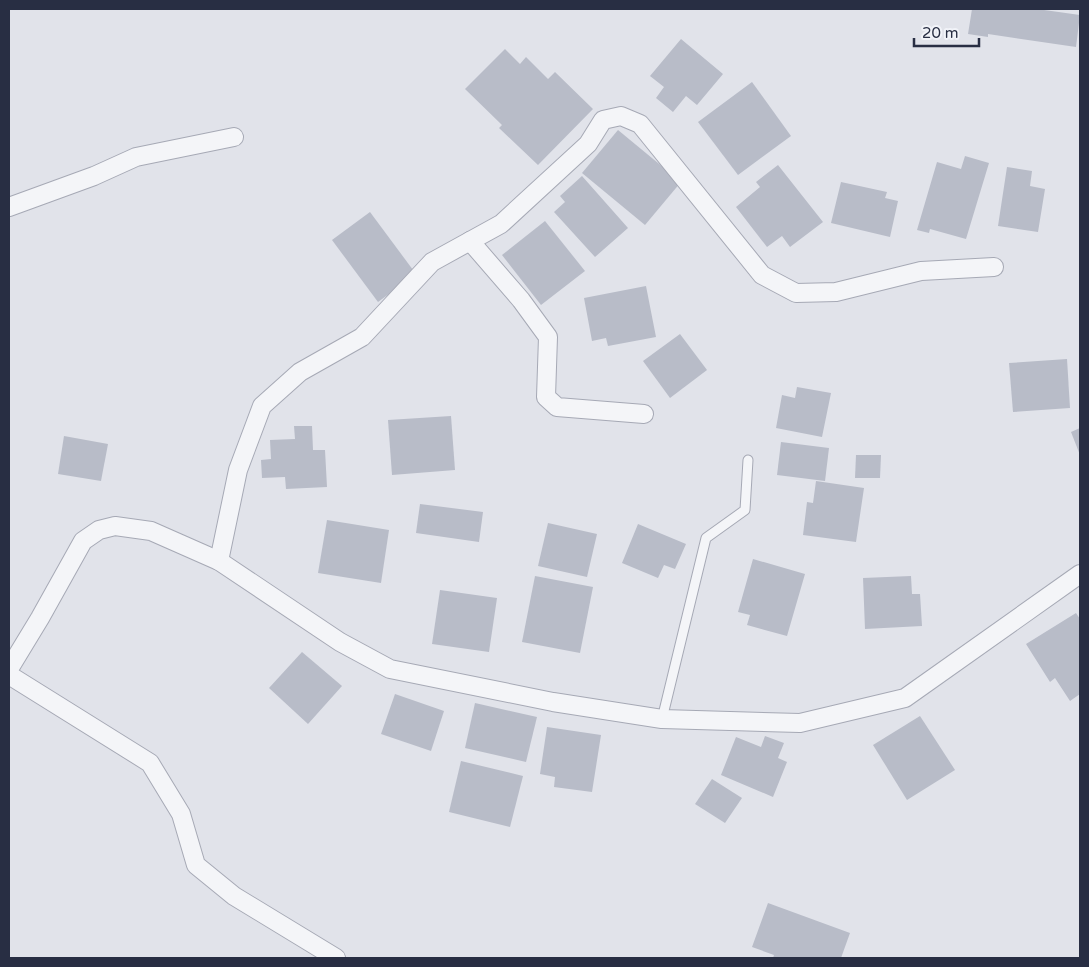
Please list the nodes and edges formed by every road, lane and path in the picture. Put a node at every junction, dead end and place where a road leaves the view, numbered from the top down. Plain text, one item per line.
1 (234, 137) dead end
2 (9, 208) edge
3 (470, 241) junction
4 (994, 267) dead end
5 (644, 414) dead end
6 (748, 460) dead end
7 (219, 561) junction
8 (1080, 574) edge
9 (9, 669) edge
10 (9, 675) edge
11 (662, 719) junction
12 (336, 958) edge

1 - 2 street
3 - 4 street
3 - 5 street
3 - 7 street
6 - 11 lane
7 - 9 street
7 - 11 street
8 - 11 street
10 - 12 street

